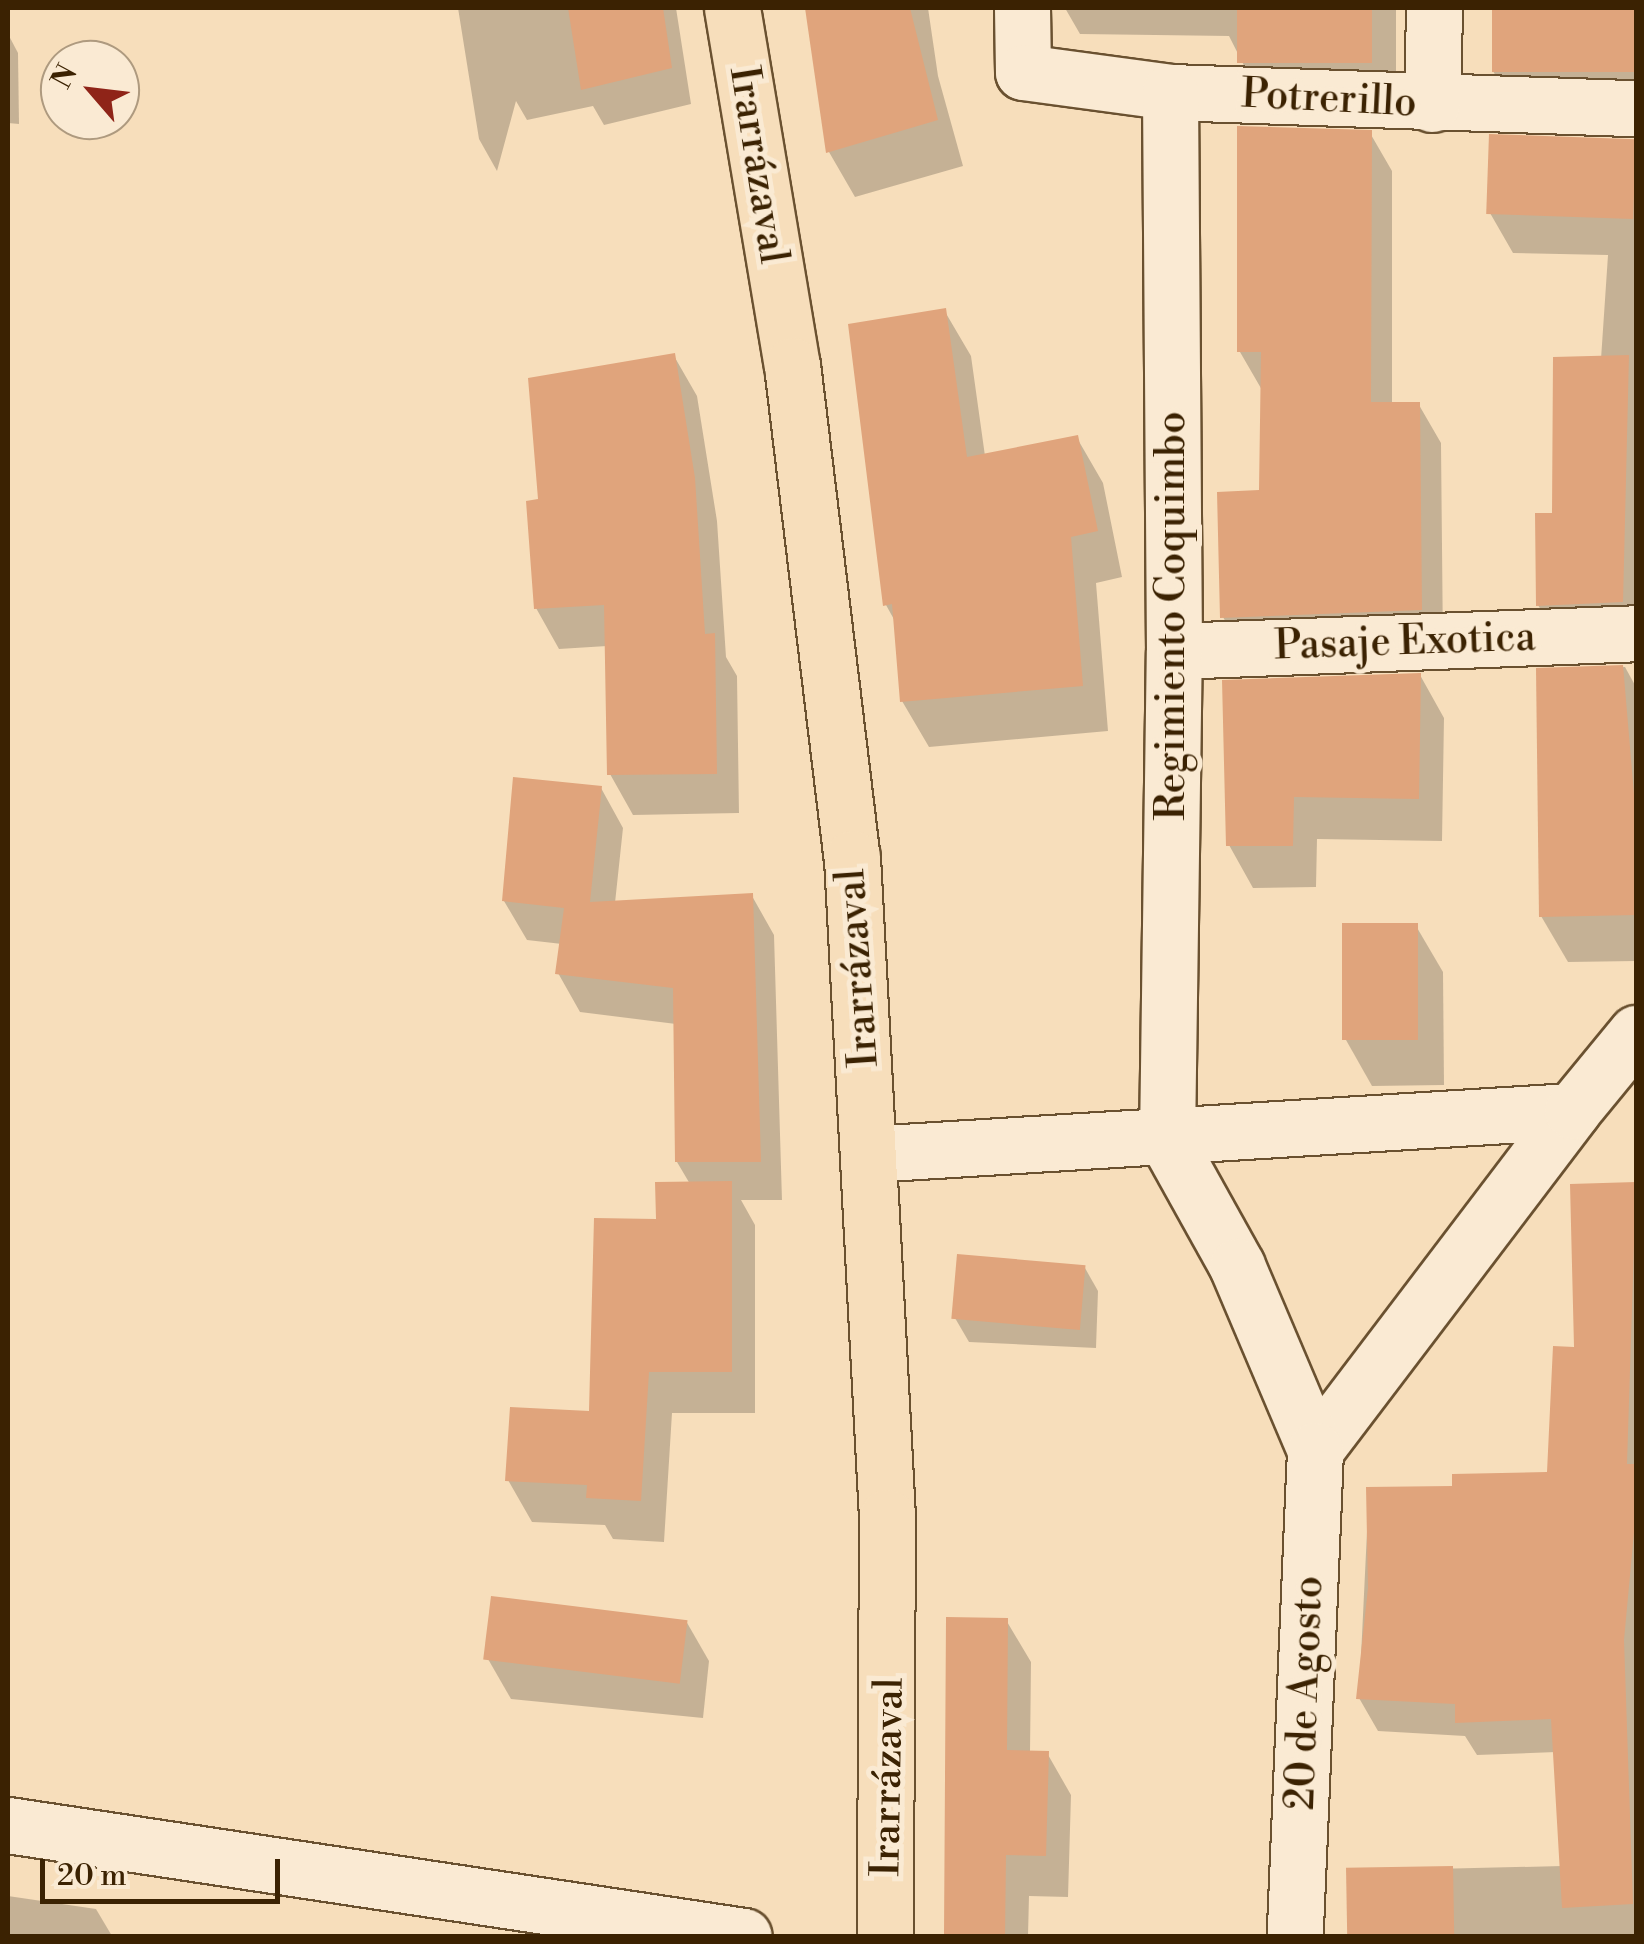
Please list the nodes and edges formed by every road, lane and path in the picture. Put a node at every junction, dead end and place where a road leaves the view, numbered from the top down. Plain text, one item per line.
1 (732, 8) edge
2 (1022, 8) edge
3 (1434, 8) edge
4 (1170, 92) junction
5 (1432, 104) junction
6 (1636, 108) edge
7 (1636, 633) edge
8 (1174, 651) junction
9 (1636, 1033) edge
10 (1572, 1111) junction
11 (1167, 1140) junction
12 (870, 1154) junction
13 (1316, 1450) junction
14 (8, 1825) edge
15 (744, 1936) edge
16 (885, 1936) edge
17 (1295, 1936) edge

1 - 12 main road, Irarrázaval
2 - 4 street, Potrerillo
3 - 5 street
4 - 5 street, Potrerillo
4 - 8 street, Regimiento Coquimbo
5 - 6 street, Potrerillo
7 - 8 street, Pasaje Exotica
8 - 11 street, Regimiento Coquimbo
9 - 10 street
10 - 11 street
10 - 13 street
11 - 12 street
11 - 13 street, 20 de Agosto
12 - 16 main road, Irarrázaval
13 - 17 street, 20 de Agosto
14 - 15 street

